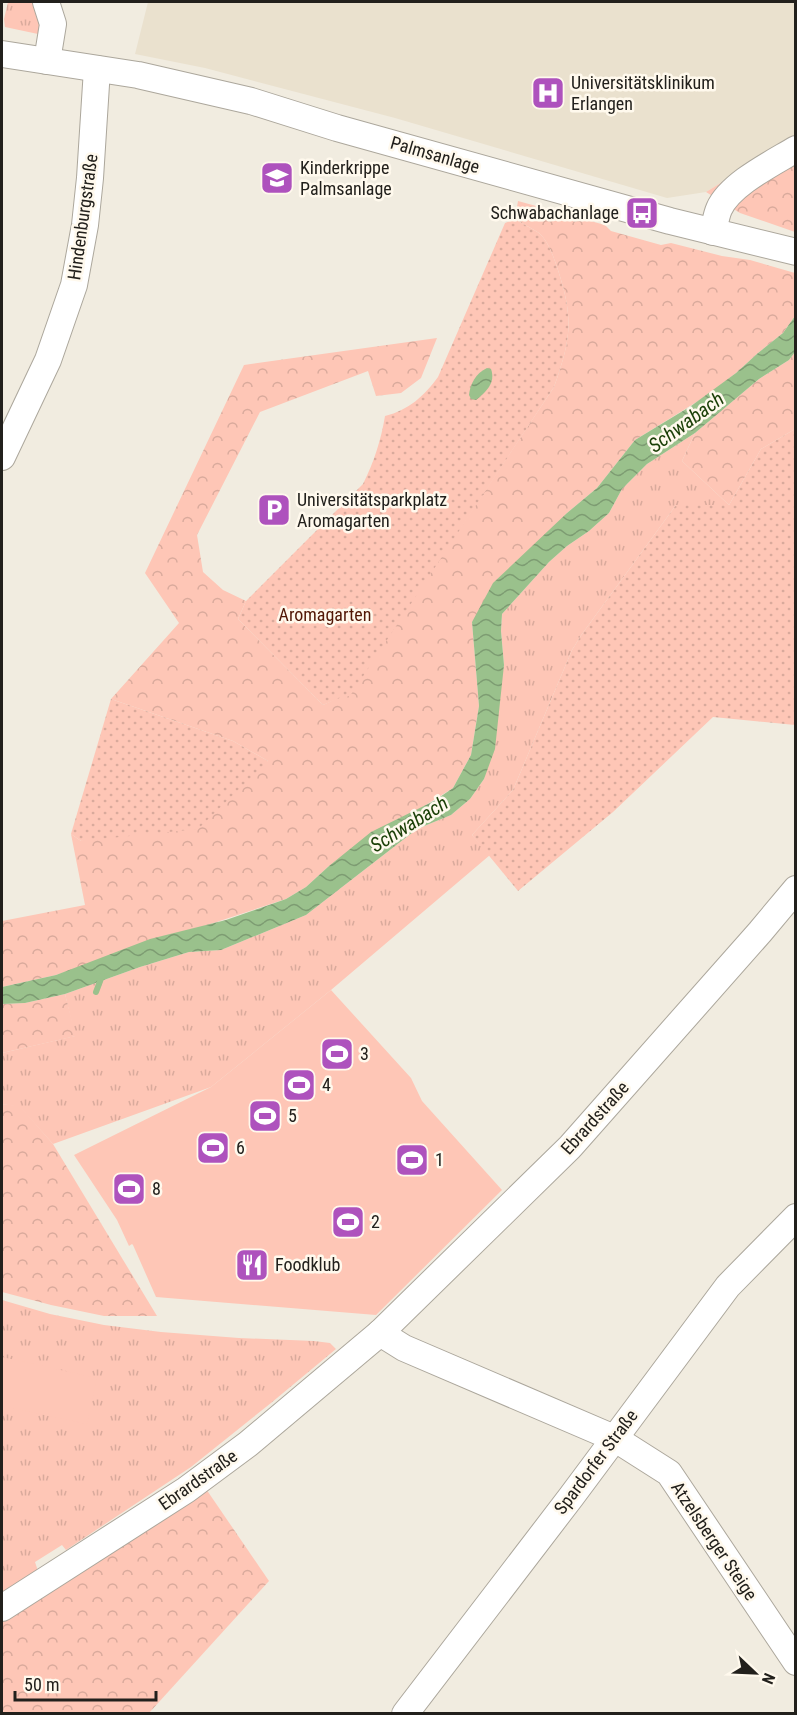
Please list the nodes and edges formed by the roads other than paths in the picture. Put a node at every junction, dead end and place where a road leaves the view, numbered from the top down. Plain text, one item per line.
1 (46, 2) edge
2 (2, 54) edge
3 (47, 61) junction
4 (85, 67) junction
5 (795, 149) edge
6 (713, 232) junction
7 (791, 250) edge
8 (2, 457) edge
9 (795, 889) edge
10 (795, 1217) edge
11 (380, 1333) junction
12 (614, 1438) junction
13 (2, 1608) edge
14 (795, 1662) edge
15 (405, 1713) edge

1 - 3 street
2 - 3 street, Palmsanlage
3 - 4 street, Palmsanlage
4 - 6 street, Palmsanlage
4 - 8 street, Hindenburgstraße
5 - 6 street
6 - 7 street, Palmsanlage
9 - 11 street, Ebrardstraße
10 - 12 street, Spardorfer Straße
11 - 12 street
11 - 13 street, Ebrardstraße
12 - 14 street, Atzelsberger Steige
12 - 15 street, Spardorfer Straße

